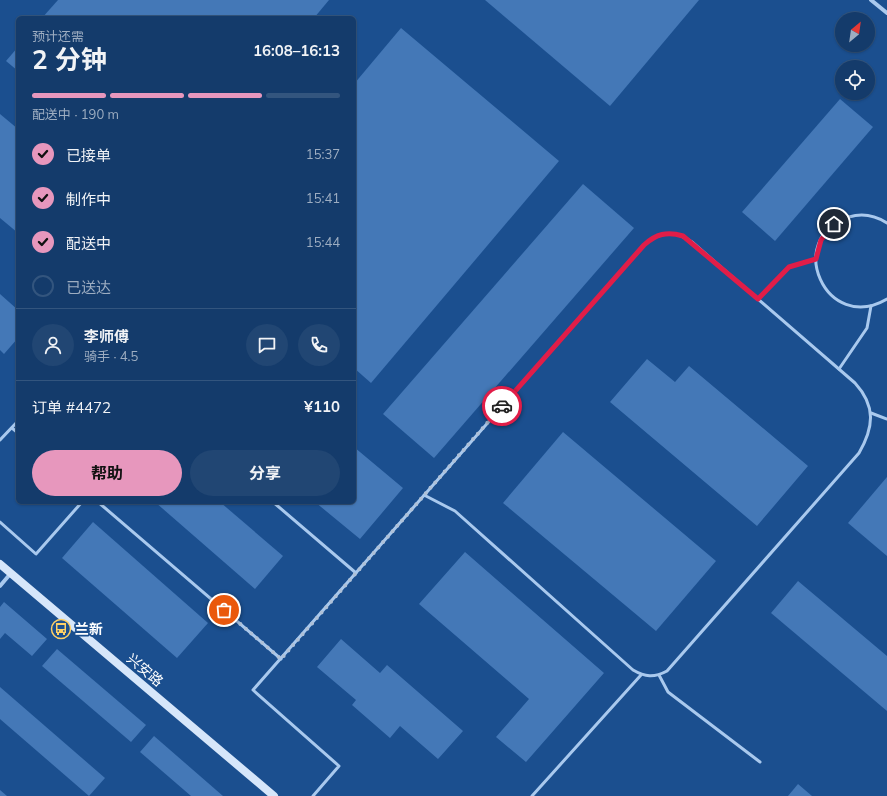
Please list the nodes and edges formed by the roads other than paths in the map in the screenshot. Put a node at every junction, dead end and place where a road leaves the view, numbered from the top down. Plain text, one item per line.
1 (871, 0) edge
2 (887, 13) edge
3 (887, 223) edge
4 (816, 259) junction
5 (758, 299) junction
6 (887, 299) edge
7 (871, 306) junction
8 (839, 370) junction
9 (870, 413) junction
10 (887, 419) edge
11 (16, 423) edge
12 (12, 428) junction
13 (16, 431) edge
14 (0, 440) edge
15 (424, 495) junction
16 (80, 504) edge
17 (100, 504) edge
18 (275, 504) edge
19 (0, 522) edge
20 (0, 564) edge
21 (11, 573) junction
22 (356, 573) junction
23 (0, 586) edge
24 (281, 659) junction
25 (641, 675) junction
26 (659, 675) junction
27 (760, 762) dead end
28 (274, 796) edge
29 (313, 796) edge
30 (532, 796) edge

1 - 2 street
3 - 4 lane
4 - 5 lane
4 - 7 lane
5 - 8 lane
5 - 15 lane
6 - 7 lane
7 - 8 lane
8 - 9 lane
9 - 10 lane
9 - 26 lane
11 - 12 lane
12 - 13 lane
12 - 14 lane
15 - 22 lane
15 - 25 lane
16 - 19 lane
17 - 24 lane
18 - 22 lane
20 - 21 street, 兴安路
21 - 23 street
21 - 28 street, 兴安路
22 - 24 lane
24 - 29 lane
25 - 26 lane
25 - 30 lane
26 - 27 lane

